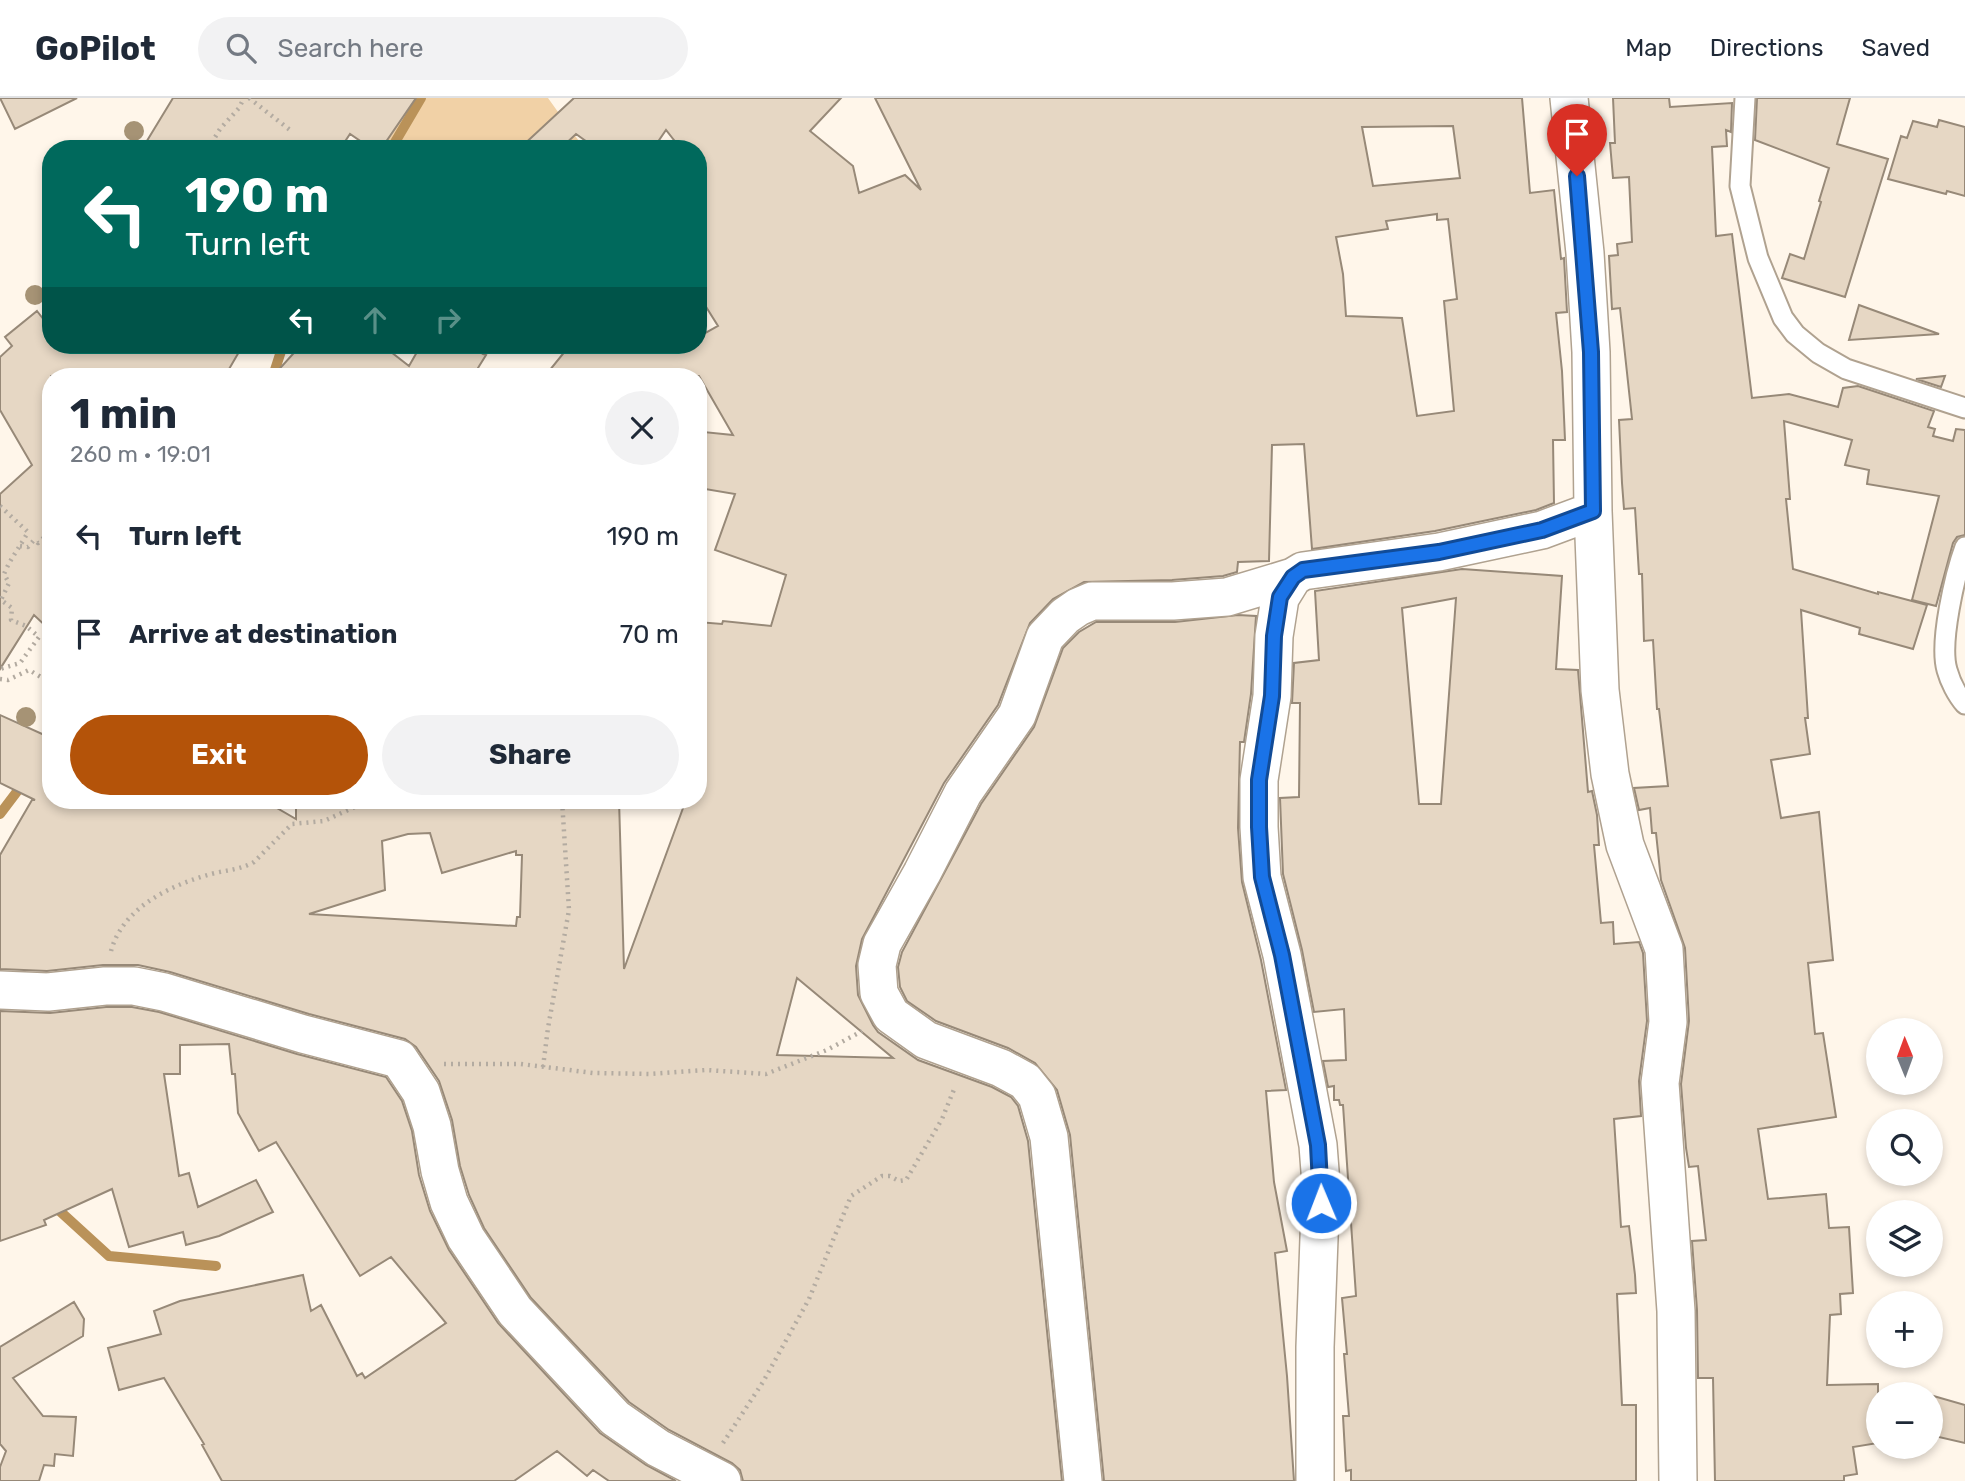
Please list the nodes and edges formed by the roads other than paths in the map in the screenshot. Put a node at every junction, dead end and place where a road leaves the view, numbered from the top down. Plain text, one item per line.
1 (1569, 98) edge
2 (1745, 98) edge
3 (1965, 408) edge
4 (1593, 511) junction
5 (1965, 547) edge
6 (1293, 577) junction
7 (1965, 704) edge
8 (0, 990) edge
9 (713, 1477) edge
10 (1083, 1481) edge
11 (1315, 1481) edge
12 (1678, 1481) edge

1 - 4 street
2 - 3 lane
4 - 6 street
4 - 12 street
5 - 7 lane
6 - 10 street
6 - 11 street
8 - 9 street

